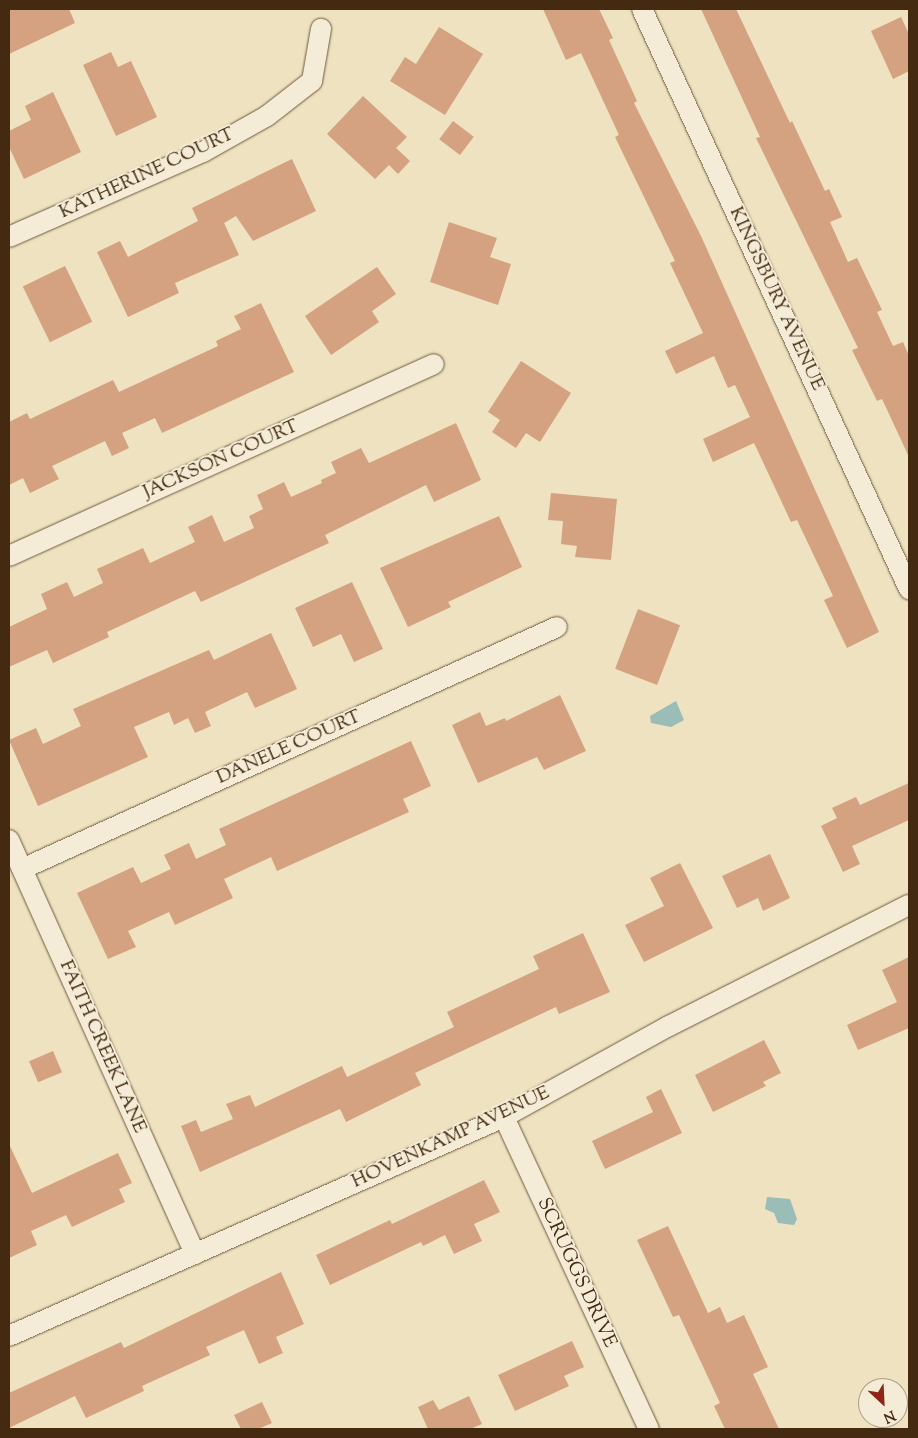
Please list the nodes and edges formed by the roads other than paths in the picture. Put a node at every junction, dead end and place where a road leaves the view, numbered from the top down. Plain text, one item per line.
1 (642, 9) edge
2 (321, 29) dead end
3 (9, 237) edge
4 (434, 364) dead end
5 (9, 556) edge
6 (909, 588) edge
7 (557, 627) dead end
8 (9, 840) edge
9 (22, 869) junction
10 (909, 905) edge
11 (504, 1117) junction
12 (195, 1254) junction
13 (9, 1336) edge
14 (649, 1429) edge

1 - 6 street, KINGSBURY AVENUE
2 - 3 street, KATHERINE COURT
4 - 5 street, JACKSON COURT
7 - 9 street, DANELE COURT
8 - 9 street, FAITH CREEK LANE
9 - 12 street, FAITH CREEK LANE
10 - 11 street, HOVENKAMP AVENUE
11 - 12 street, HOVENKAMP AVENUE
11 - 14 street, SCRUGGS DRIVE
12 - 13 street, HOVENKAMP AVENUE

